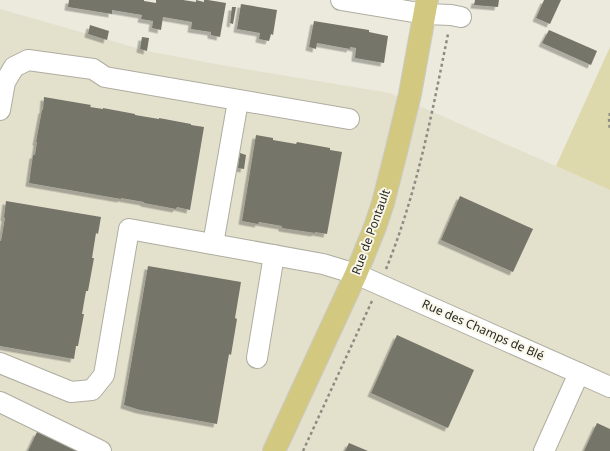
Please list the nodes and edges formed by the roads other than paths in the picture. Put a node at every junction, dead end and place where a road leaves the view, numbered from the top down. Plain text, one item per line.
1 (341, 0) edge
2 (426, 7) edge
3 (462, 17) dead end
4 (238, 101) junction
5 (0, 110) edge
6 (349, 120) dead end
7 (213, 244) junction
8 (274, 255) junction
9 (356, 274) junction
10 (257, 358) dead end
11 (0, 364) edge
12 (579, 373) junction
13 (610, 387) edge
14 (0, 402) edge
15 (101, 451) edge
16 (274, 451) edge
17 (544, 451) edge

1 - 2 street
2 - 3 street
2 - 9 main road, Rue de Pontault
4 - 5 street
4 - 6 street
4 - 7 street
7 - 8 street, Rue des Champs de Blé
7 - 11 street, Rue des Champs de Blé
8 - 9 street, Rue des Champs de Blé
8 - 10 street
9 - 12 street, Rue des Champs de Blé
9 - 16 main road, Rue de Pontault
12 - 13 street, Rue des Champs de Blé
12 - 17 street
14 - 15 street

